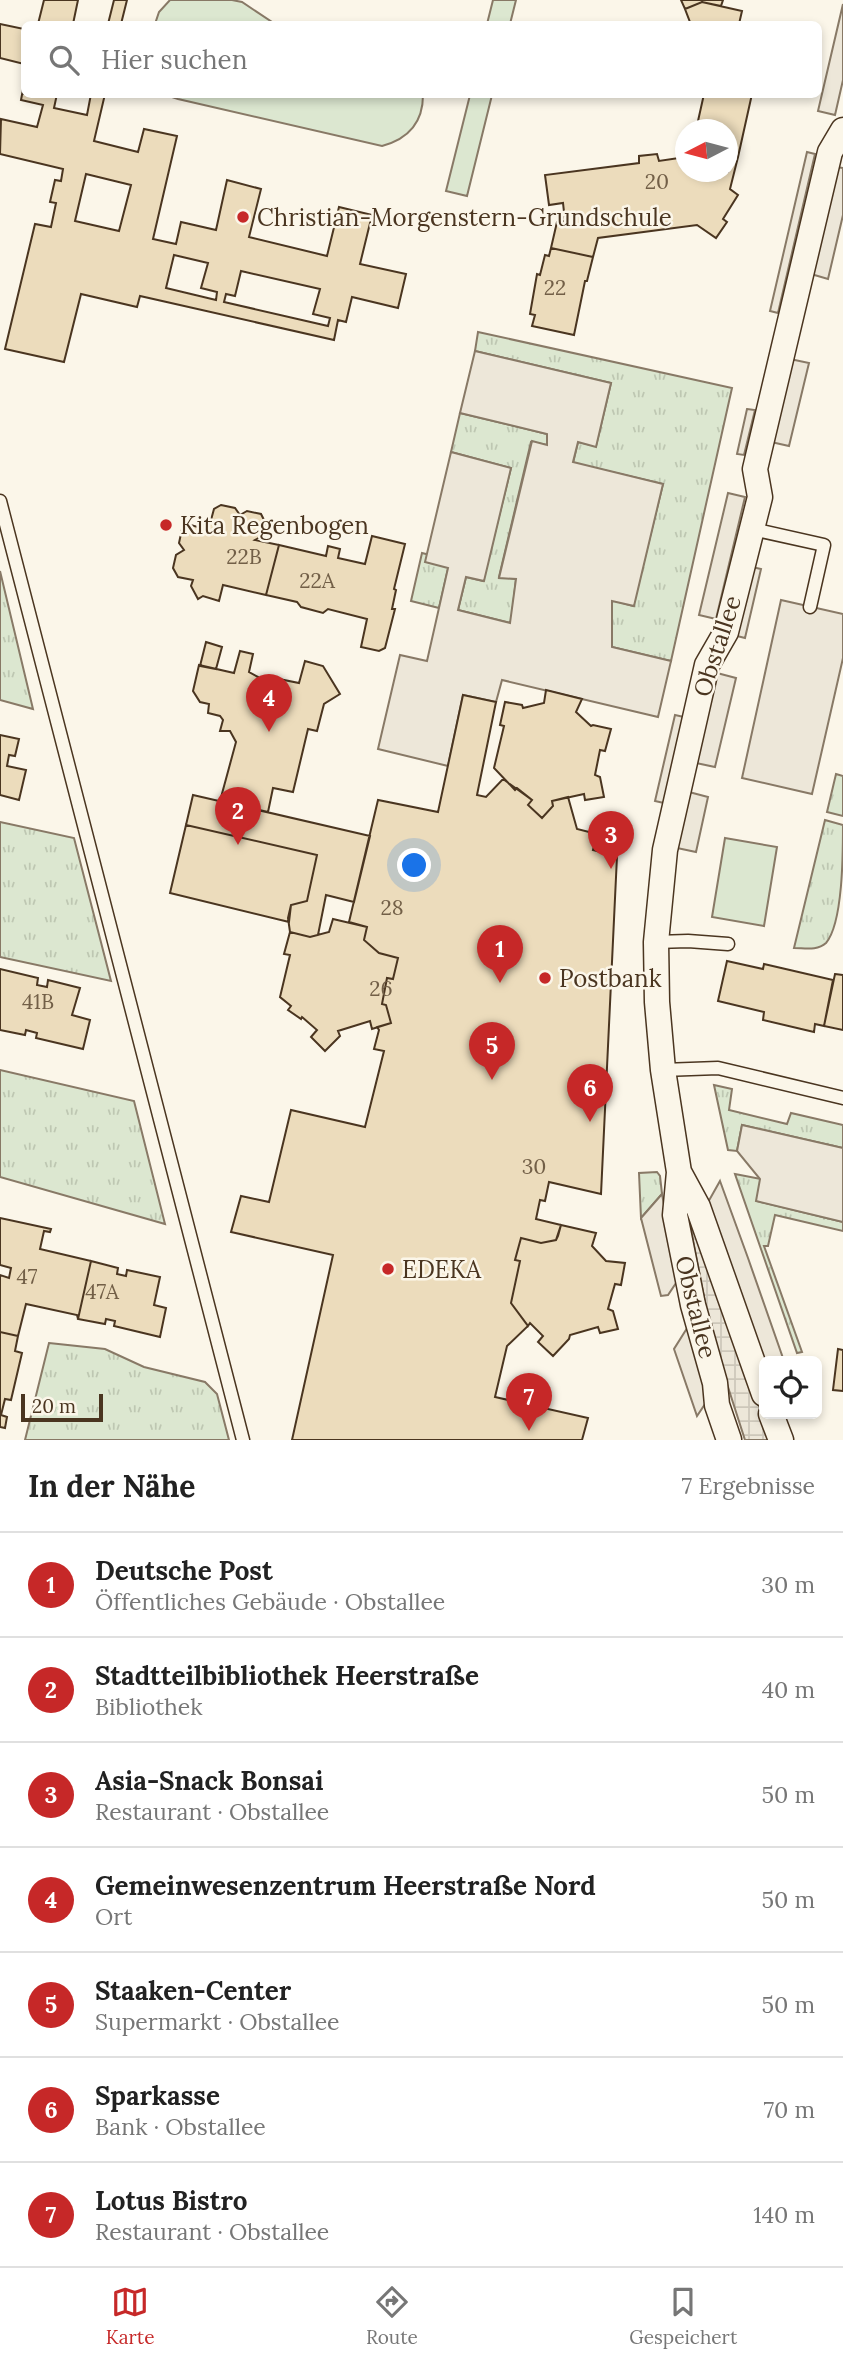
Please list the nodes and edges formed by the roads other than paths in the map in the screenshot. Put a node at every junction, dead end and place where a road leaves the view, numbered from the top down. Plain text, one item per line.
1 (843, 130) edge
2 (0, 501) edge
3 (752, 529) junction
4 (810, 607) dead end
5 (656, 942) junction
6 (727, 944) dead end
7 (663, 1070) junction
8 (843, 1098) edge
9 (680, 1172) junction
10 (759, 1380) edge
11 (773, 1419) edge
12 (243, 1440) edge
13 (729, 1440) edge
14 (781, 1440) edge

1 - 3 street, Obstallee
2 - 12 lane
3 - 4 lane
3 - 5 street, Obstallee
5 - 6 lane
5 - 7 street, Obstallee
7 - 8 lane
7 - 9 street, Obstallee
9 - 10 street, Obstallee
9 - 13 street, Obstallee
11 - 14 street

